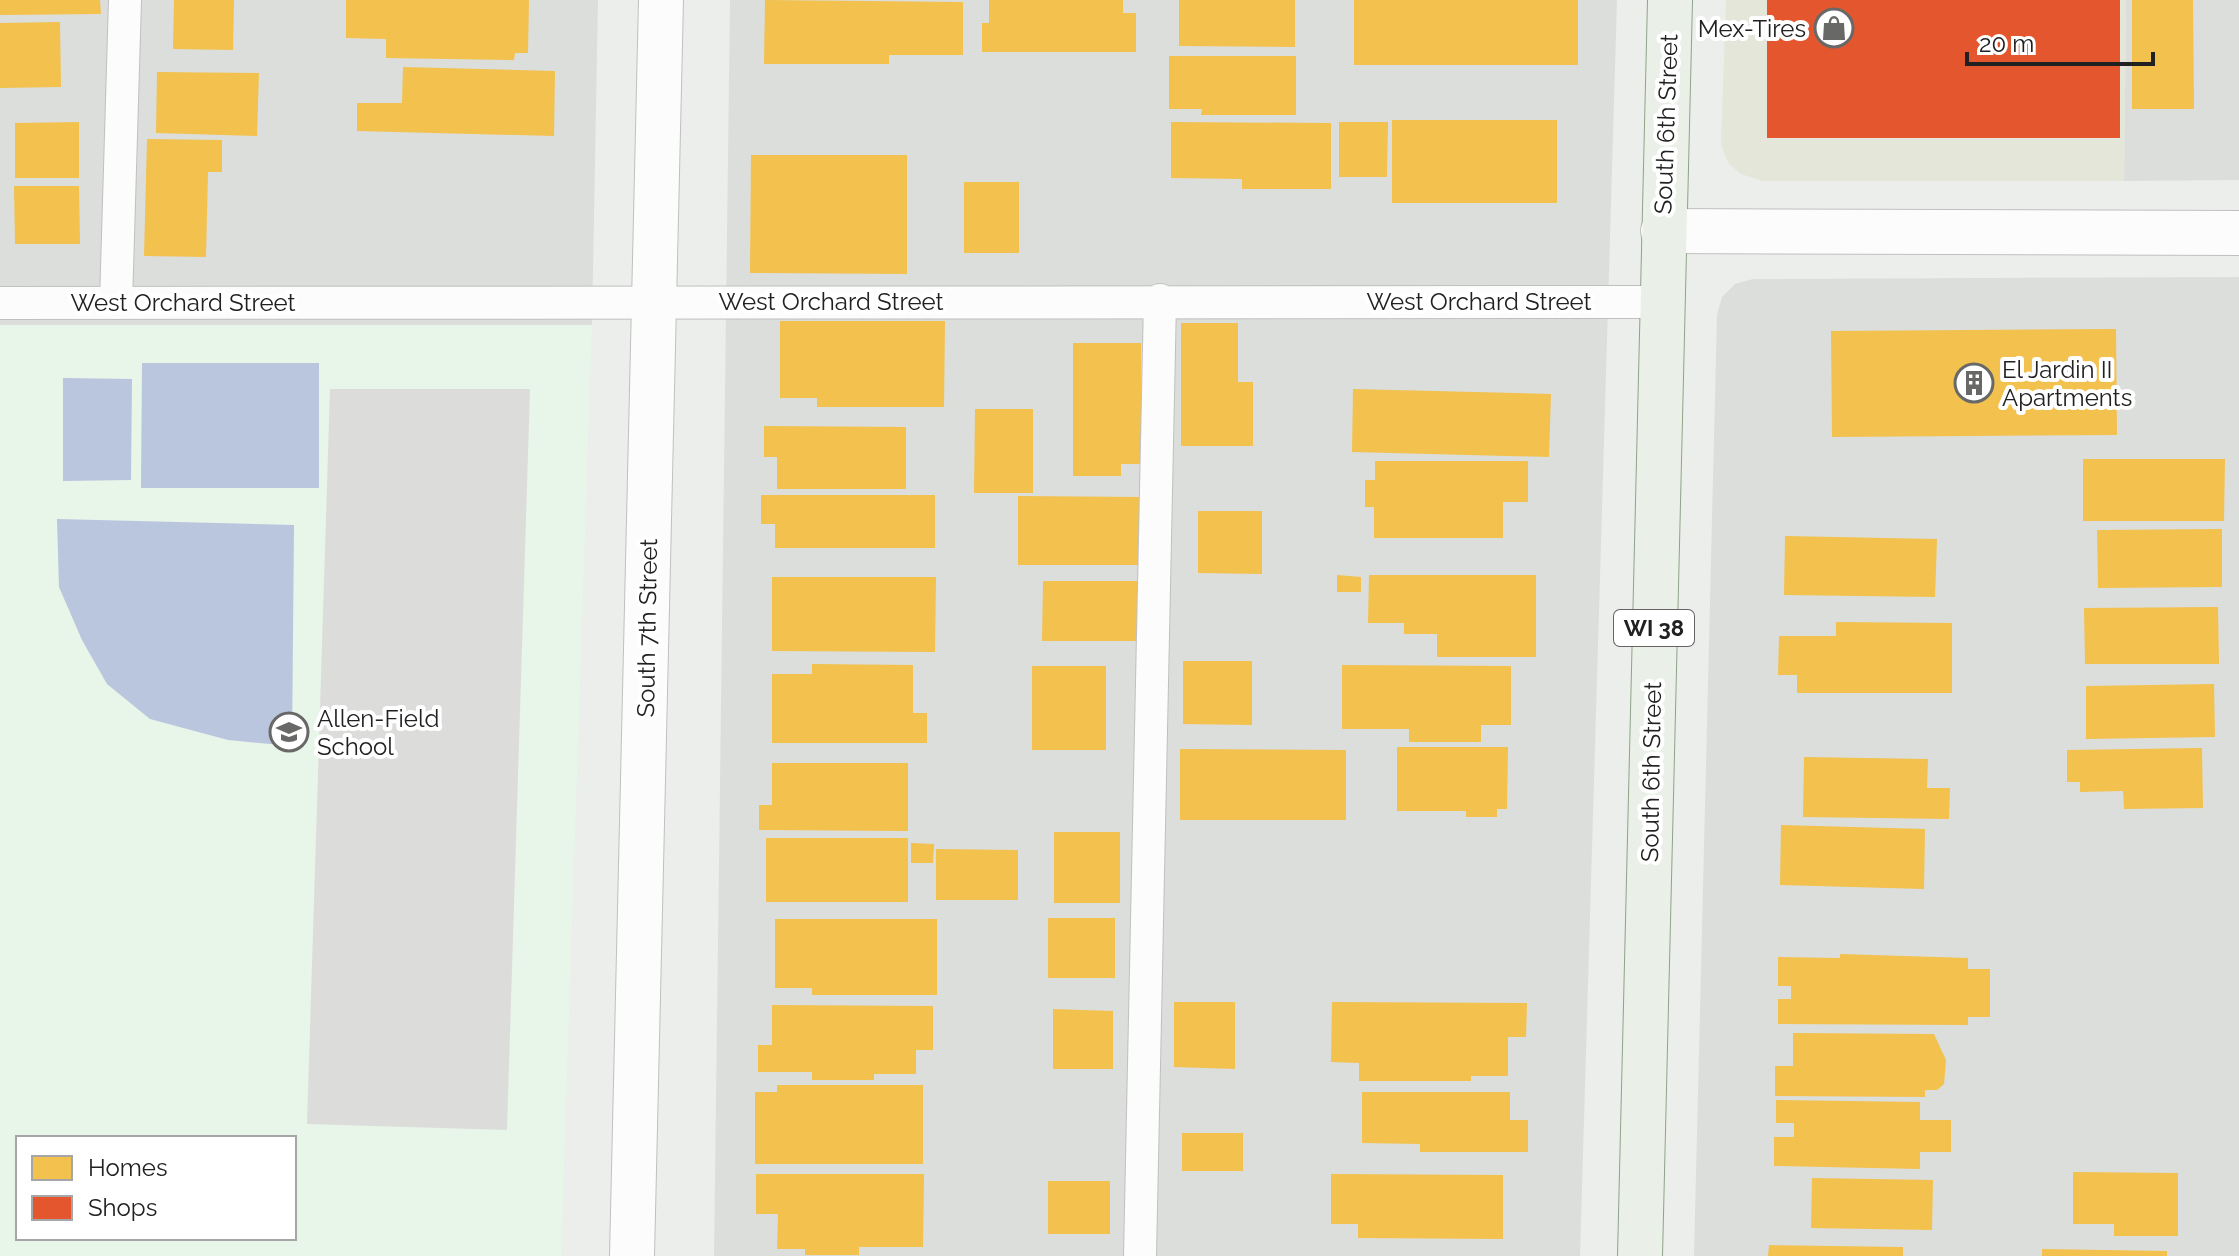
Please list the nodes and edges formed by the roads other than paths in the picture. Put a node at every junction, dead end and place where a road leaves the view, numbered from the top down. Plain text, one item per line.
1 (125, 0) edge
2 (661, 0) edge
3 (1670, 0) edge
4 (1663, 231) junction
5 (2239, 233) edge
6 (1160, 300) junction
7 (654, 302) junction
8 (1661, 302) junction
9 (0, 303) edge
10 (116, 303) junction
11 (632, 1256) edge
12 (1140, 1256) edge
13 (1640, 1256) edge

1 - 10 lane
2 - 7 street, South 7th Street
3 - 4 main road, South 6th Street / WI 38
4 - 5 street
4 - 8 main road, South 6th Street / WI 38
6 - 7 lane, West Orchard Street
6 - 8 lane, West Orchard Street
6 - 12 lane
7 - 10 lane, West Orchard Street
7 - 11 street, South 7th Street
8 - 13 main road, South 6th Street / WI 38
9 - 10 lane, West Orchard Street

